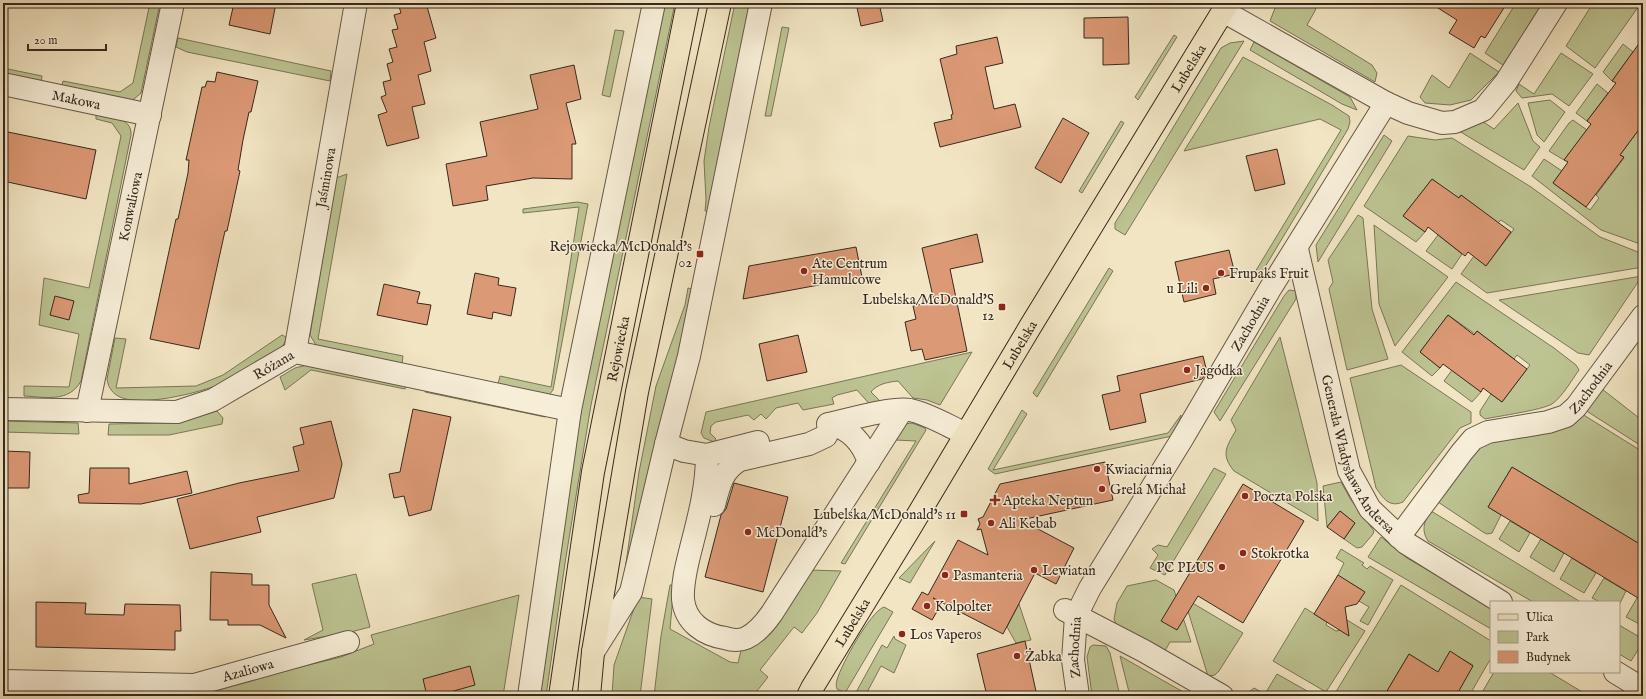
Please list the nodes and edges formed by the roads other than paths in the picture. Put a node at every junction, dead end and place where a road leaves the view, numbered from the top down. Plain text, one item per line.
1 (173, 3) edge
2 (356, 3) edge
3 (654, 3) edge
4 (688, 3) edge
5 (720, 3) edge
6 (761, 3) edge
7 (1556, 3) edge
8 (1226, 7) edge
9 (3, 84) edge
10 (1386, 103) junction
11 (150, 115) junction
12 (1297, 249) junction
13 (1643, 316) edge
14 (295, 352) junction
15 (3, 409) edge
16 (570, 410) junction
17 (902, 410) junction
18 (87, 411) junction
19 (832, 424) junction
20 (966, 434) junction
21 (666, 444) junction
22 (707, 455) junction
23 (869, 462) junction
24 (1399, 537) junction
25 (1499, 601) edge
26 (1069, 612) junction
27 (695, 625) junction
28 (348, 642) dead end
29 (593, 652) junction
30 (1617, 673) edge
31 (3, 680) edge
32 (1643, 689) edge
33 (590, 692) edge
34 (808, 693) edge
35 (530, 696) edge
36 (560, 696) edge
37 (1078, 696) edge
38 (1222, 696) edge

1 - 11 street, Konwaliowa
2 - 14 street, Jaśminowa
3 - 16 street
4 - 36 main road, Rejowiecka
5 - 29 main road, Rejowiecka
6 - 21 street, Rejowiecka
7 - 10 street
8 - 10 street
8 - 20 main road, Lubelska
9 - 11 street, Makowa
10 - 12 street, Zachodnia
11 - 18 street, Konwaliowa
12 - 24 street, Generała Władysława Andersa
12 - 26 street, Zachodnia
13 - 24 street, Zachodnia
14 - 16 street, Różana
14 - 18 street, Różana
15 - 18 street, Różana
16 - 35 street
17 - 19 street
17 - 20 street
17 - 23 street
19 - 22 street
19 - 23 street
19 - 27 street
20 - 34 main road, Lubelska
21 - 22 street
21 - 29 street, Rejowiecka
22 - 27 street
23 - 27 street
24 - 25 street, Generała Władysława Andersa
26 - 37 street, Zachodnia
26 - 38 street
28 - 31 street, Azaliowa
29 - 33 main road, Rejowiecka
30 - 32 street

